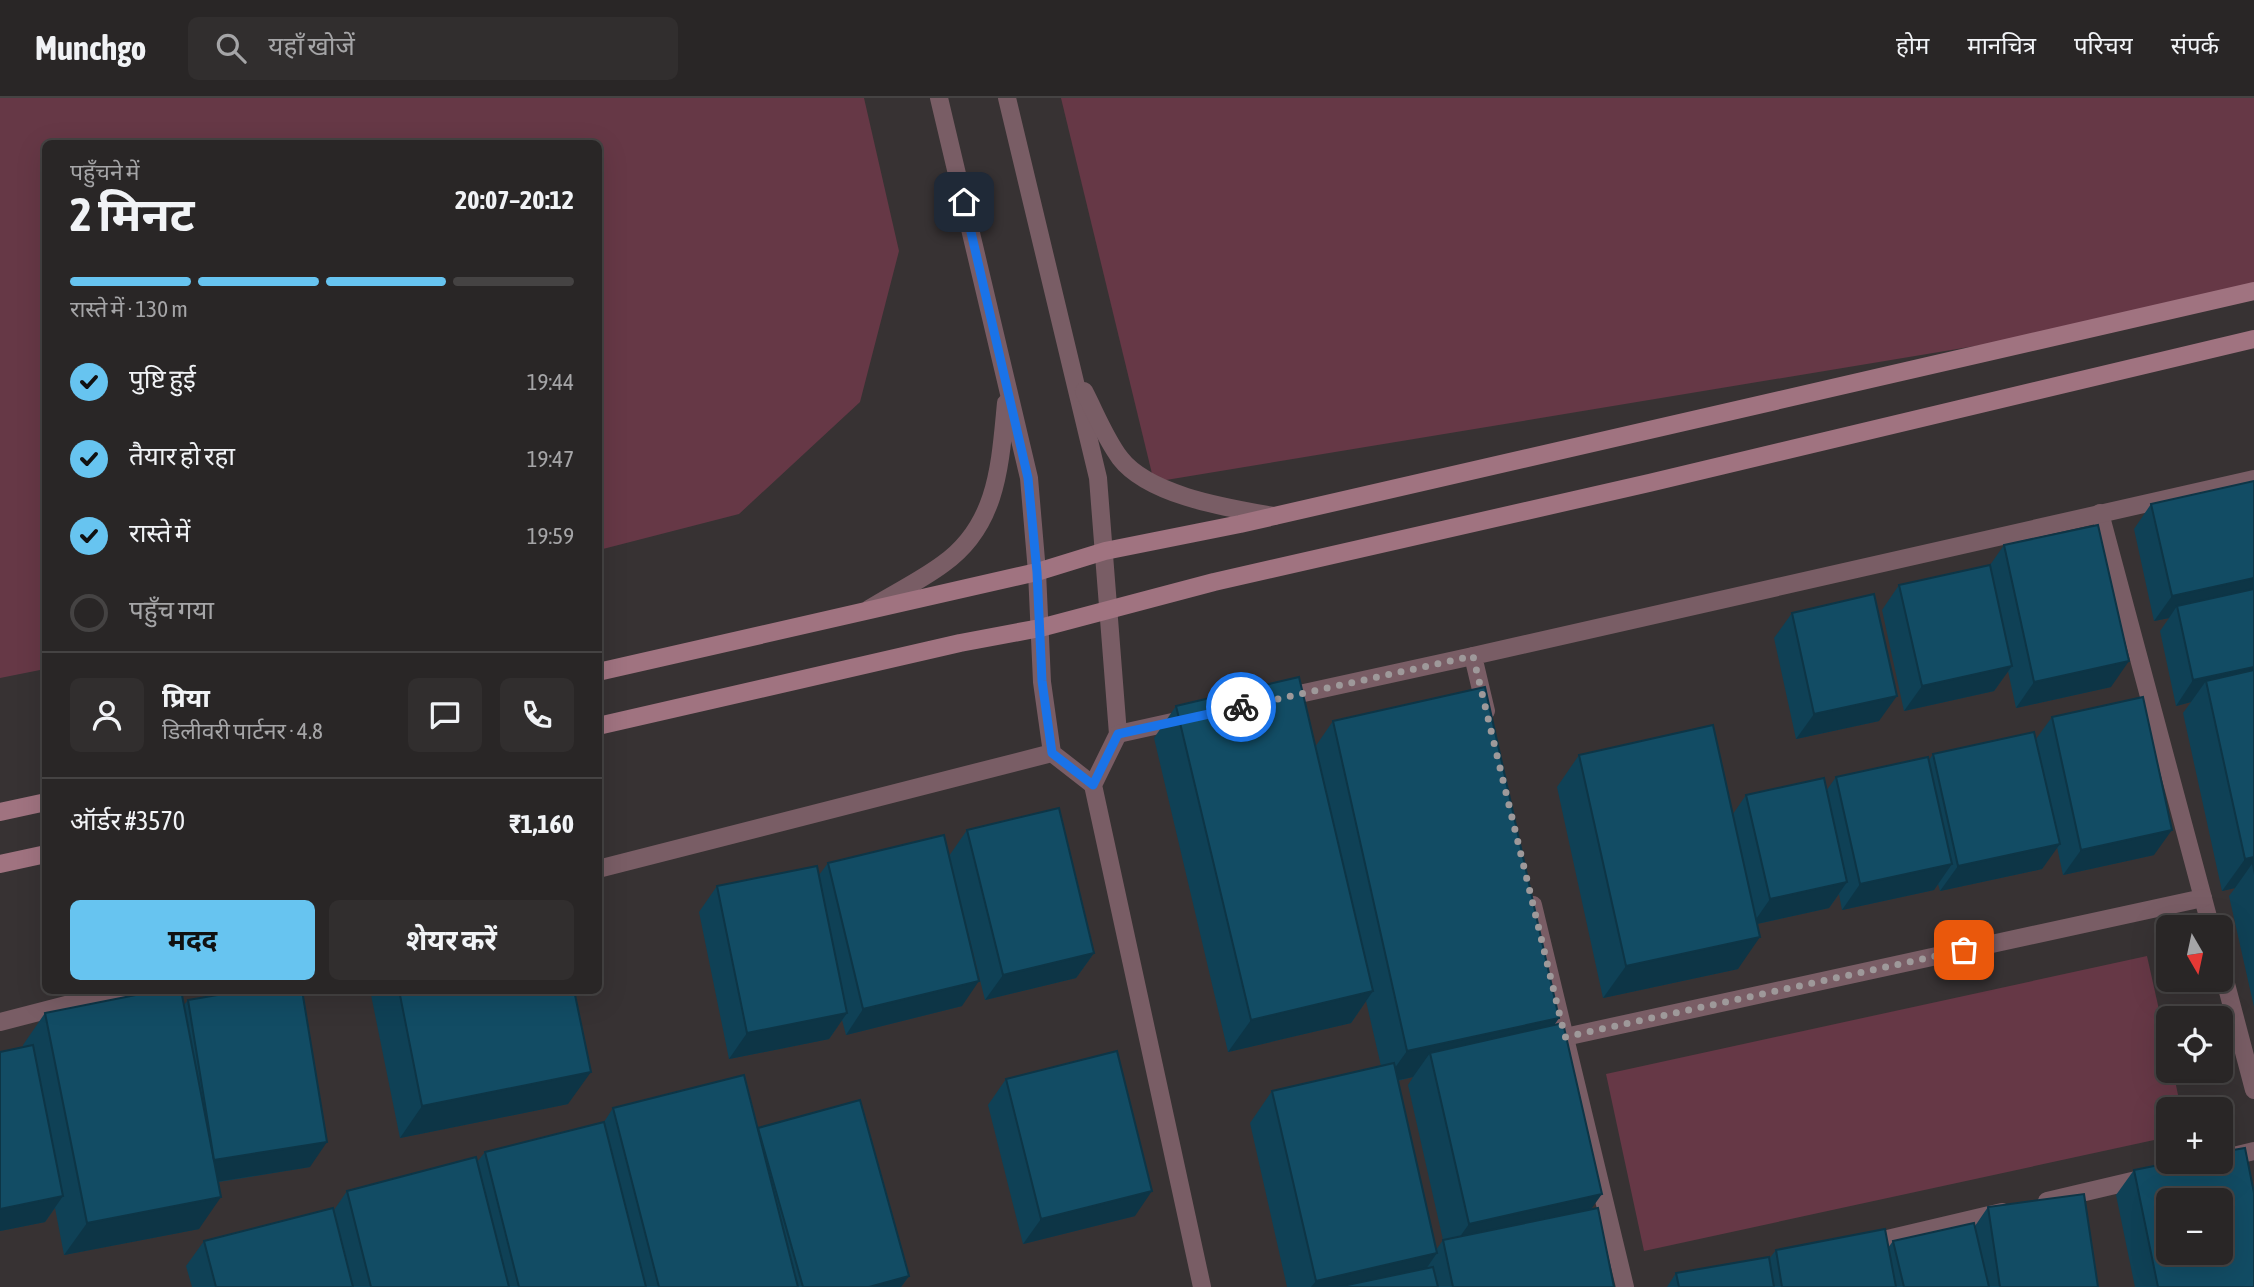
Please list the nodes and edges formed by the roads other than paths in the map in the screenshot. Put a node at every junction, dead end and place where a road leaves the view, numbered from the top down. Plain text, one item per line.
1 (939, 98) edge
2 (1007, 98) edge
3 (2254, 291) edge
4 (2254, 339) edge
5 (1071, 366) junction
6 (1007, 386) junction
7 (2254, 479) edge
8 (2100, 513) junction
9 (1274, 516) junction
10 (1105, 551) junction
11 (1037, 572) junction
12 (866, 610) junction
13 (1108, 611) junction
14 (1040, 628) junction
15 (1473, 656) junction
16 (602, 671) edge
17 (1263, 702) edge
18 (1197, 716) edge
19 (1489, 722) edge
20 (602, 725) edge
21 (1118, 734) junction
22 (1052, 753) junction
23 (1093, 785) junction
24 (42, 803) edge
25 (0, 812) edge
26 (42, 855) edge
27 (0, 864) edge
28 (602, 868) edge
29 (1530, 892) edge
30 (2203, 898) junction
31 (2208, 915) edge
32 (2228, 992) edge
33 (108, 994) edge
34 (0, 1022) edge
35 (1565, 1037) junction
36 (2254, 1090) edge
37 (2254, 1152) edge
38 (2233, 1156) edge
39 (2161, 1174) edge
40 (1849, 1249) edge
41 (1197, 1286) edge
42 (1625, 1287) edge

1 - 6 street
2 - 5 street
3 - 9 main road
4 - 13 main road
5 - 9 street
5 - 10 street
6 - 11 street
6 - 12 street
7 - 8 street
8 - 15 street
8 - 30 street
9 - 10 main road
10 - 11 main road
10 - 13 street
11 - 12 main road
11 - 14 street
12 - 16 main road
13 - 14 main road
13 - 21 street
14 - 20 main road
14 - 22 street
15 - 17 street
15 - 19 street
18 - 21 street
21 - 23 street
22 - 23 street
22 - 28 street
23 - 41 street
24 - 25 main road
26 - 27 main road
29 - 35 street
30 - 31 street
30 - 35 street
32 - 36 street
33 - 34 street
35 - 42 street
37 - 38 street
39 - 40 street

